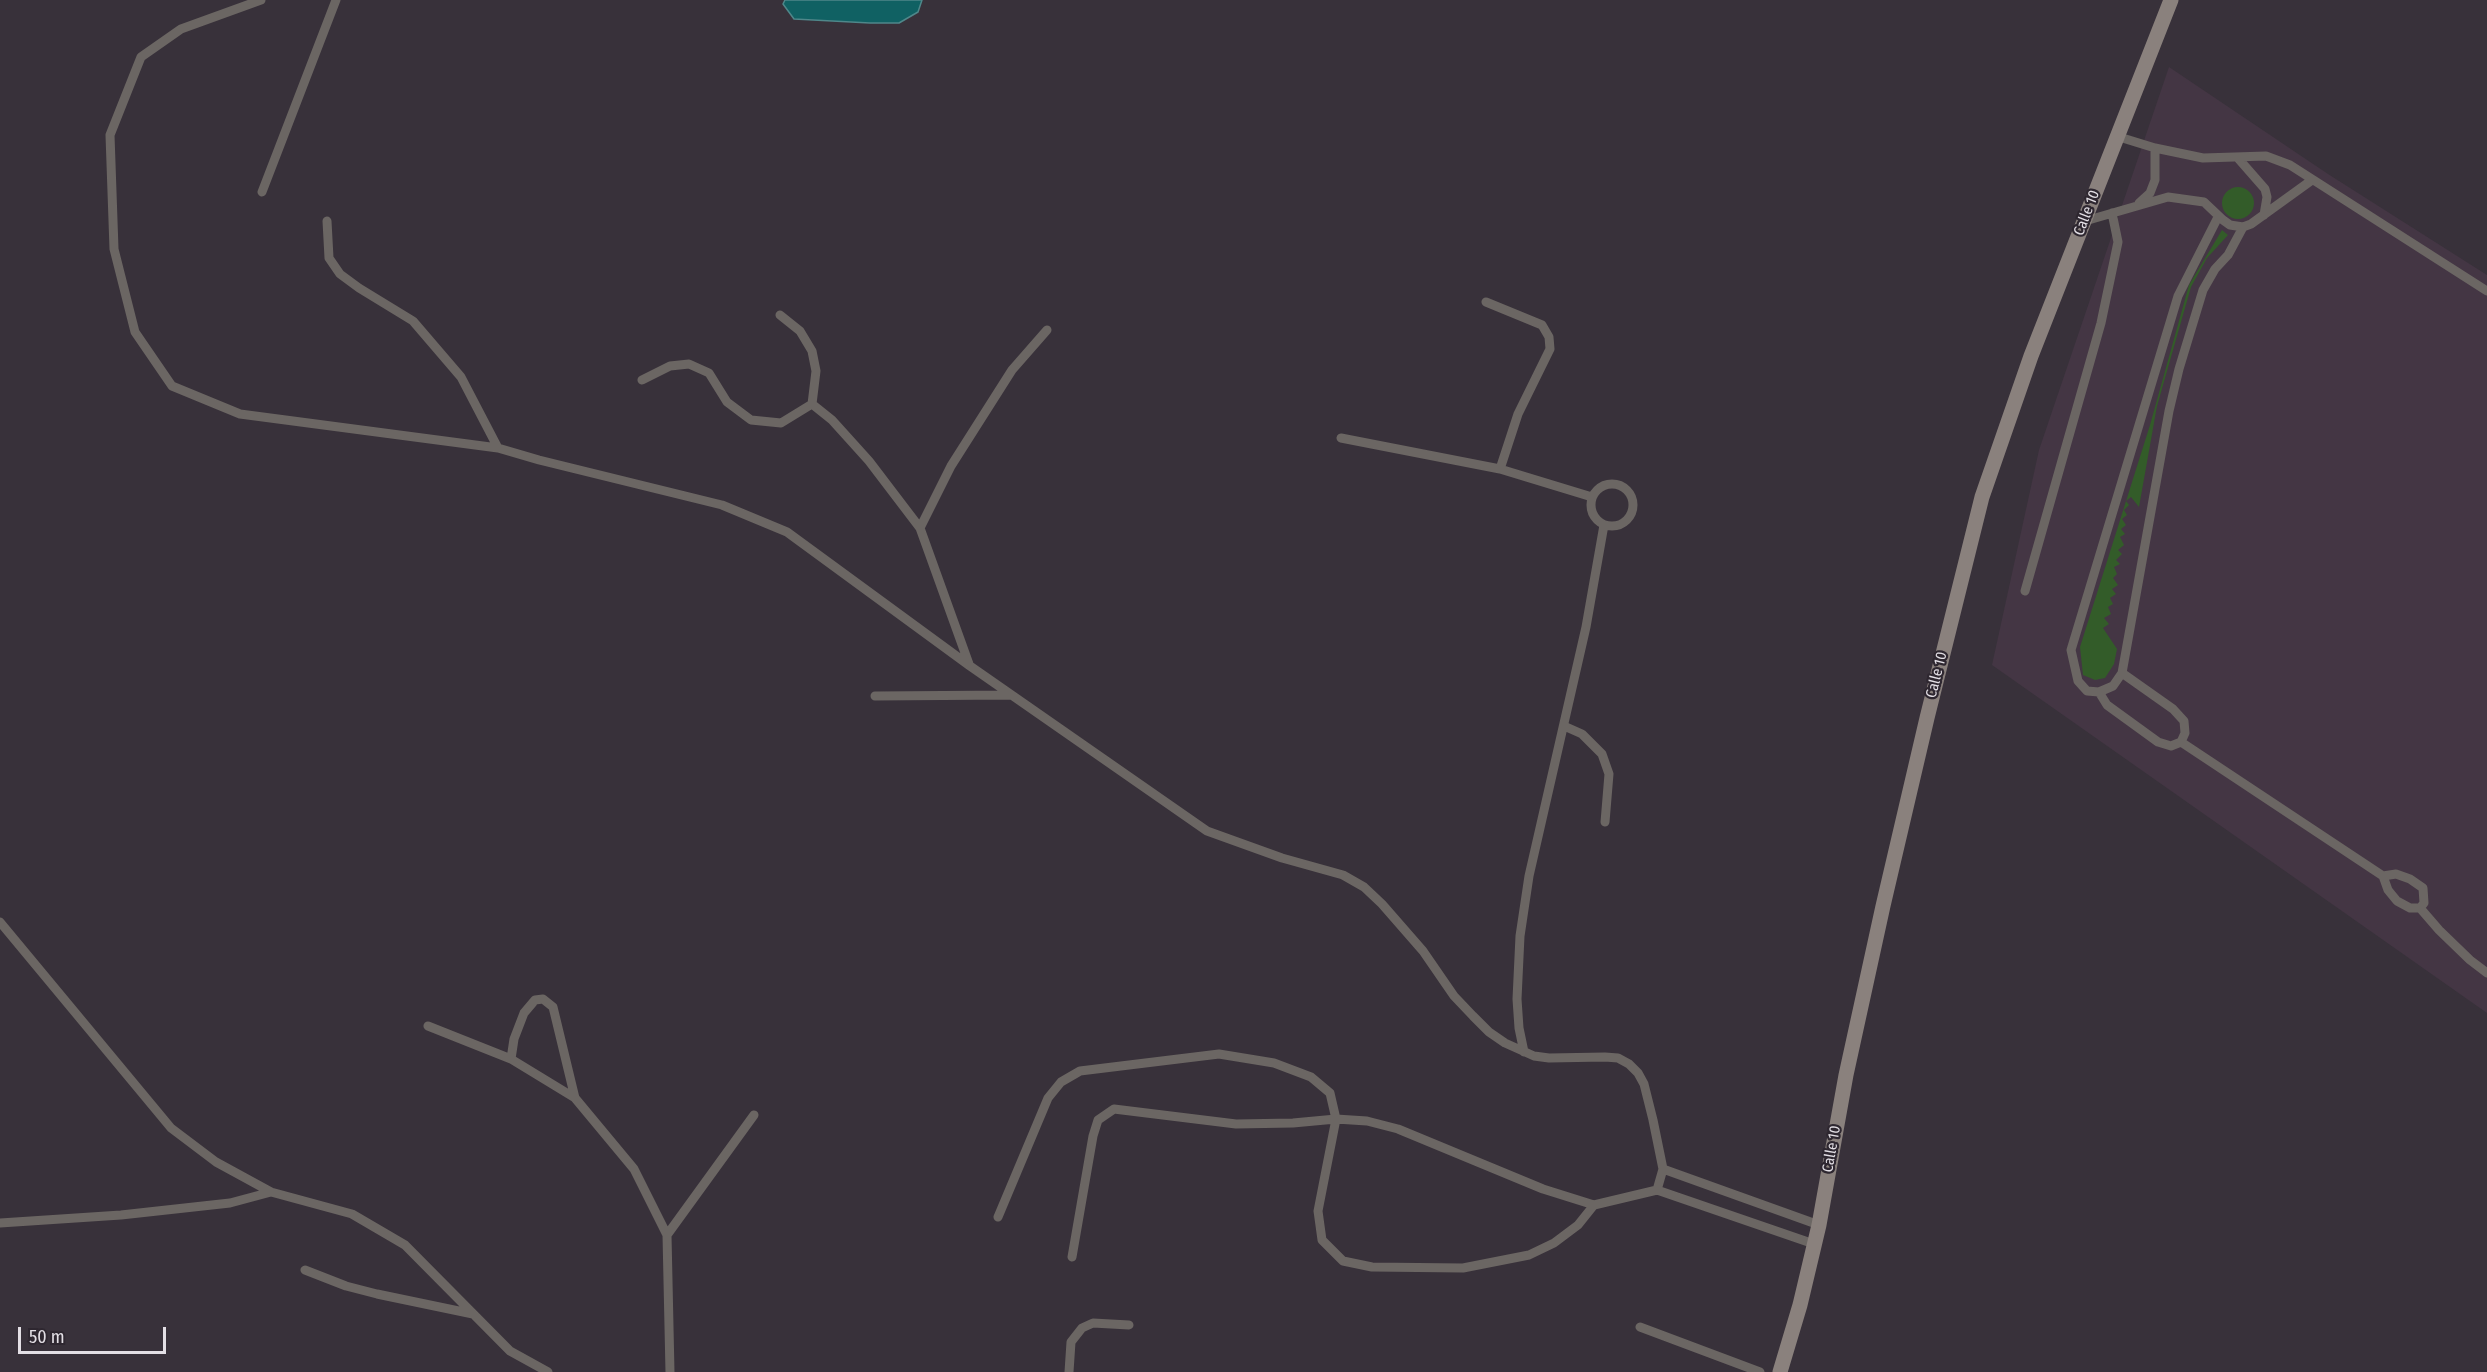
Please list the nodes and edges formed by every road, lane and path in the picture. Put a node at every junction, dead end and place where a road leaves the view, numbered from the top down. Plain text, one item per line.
1 (261, 0) edge
2 (336, 0) edge
3 (2171, 0) edge
4 (2116, 136) junction
5 (2155, 148) junction
6 (2237, 157) junction
7 (2312, 180) junction
8 (262, 192) dead end
9 (2138, 205) junction
10 (2112, 213) junction
11 (2264, 214) junction
12 (2218, 217) junction
13 (327, 221) dead end
14 (2085, 221) junction
15 (2243, 227) junction
16 (2487, 291) edge
17 (1486, 302) dead end
18 (780, 315) dead end
19 (1047, 330) dead end
20 (642, 380) dead end
21 (812, 404) junction
22 (1341, 438) dead end
23 (498, 447) junction
24 (1500, 469) junction
25 (1592, 497) junction
26 (1604, 525) junction
27 (920, 528) junction
28 (2025, 591) dead end
29 (969, 666) junction
30 (2122, 673) junction
31 (2099, 692) junction
32 (1011, 695) junction
33 (875, 696) dead end
34 (1564, 726) junction
35 (2181, 742) junction
36 (1605, 822) dead end
37 (2383, 876) junction
38 (2420, 908) junction
39 (0, 922) edge
40 (2487, 973) edge
41 (428, 1026) dead end
42 (1524, 1052) junction
43 (511, 1059) junction
44 (575, 1098) junction
45 (754, 1115) dead end
46 (1336, 1119) junction
47 (1664, 1169) junction
48 (1656, 1190) junction
49 (271, 1192) junction
50 (1594, 1205) junction
51 (998, 1217) dead end
52 (0, 1224) edge
53 (1818, 1225) junction
54 (667, 1235) junction
55 (1814, 1244) junction
56 (1072, 1257) dead end
57 (305, 1270) dead end
58 (473, 1314) junction
59 (1129, 1325) dead end
60 (1640, 1327) dead end
61 (548, 1372) edge
62 (670, 1372) edge
63 (1069, 1372) edge
64 (1760, 1372) edge
65 (1780, 1372) edge

1 - 23 lane
2 - 8 lane
3 - 4 main road, Calle 10
4 - 5 lane
4 - 14 main road, Calle 10
5 - 6 lane
5 - 9 lane
6 - 7 lane
6 - 11 lane
7 - 11 lane
7 - 16 lane
9 - 10 lane
9 - 12 lane
10 - 14 lane
10 - 28 lane
11 - 15 lane
12 - 15 lane
12 - 31 lane
13 - 23 lane
14 - 53 main road, Calle 10
15 - 30 lane
17 - 24 lane
18 - 21 lane
19 - 27 lane
20 - 21 lane
21 - 27 lane
22 - 24 lane
23 - 29 lane
24 - 25 lane
25 - 26 lane
25 - 26 lane
26 - 34 lane
27 - 29 lane
29 - 32 lane
30 - 31 lane
30 - 35 lane
31 - 35 lane
32 - 33 lane
32 - 42 lane
34 - 36 lane
34 - 42 lane
35 - 37 lane
37 - 38 lane
37 - 38 lane
38 - 40 lane
39 - 49 lane
41 - 43 lane
42 - 47 lane
43 - 44 lane
43 - 44 lane
44 - 54 lane
45 - 54 lane
46 - 50 lane
46 - 50 lane
46 - 51 lane
46 - 56 lane
47 - 48 lane
47 - 53 lane
48 - 50 lane
48 - 55 lane
49 - 52 lane
49 - 58 lane
53 - 55 main road, Calle 10
54 - 62 lane
55 - 65 main road, Calle 10
57 - 58 lane
58 - 61 lane
59 - 63 lane
60 - 64 lane

